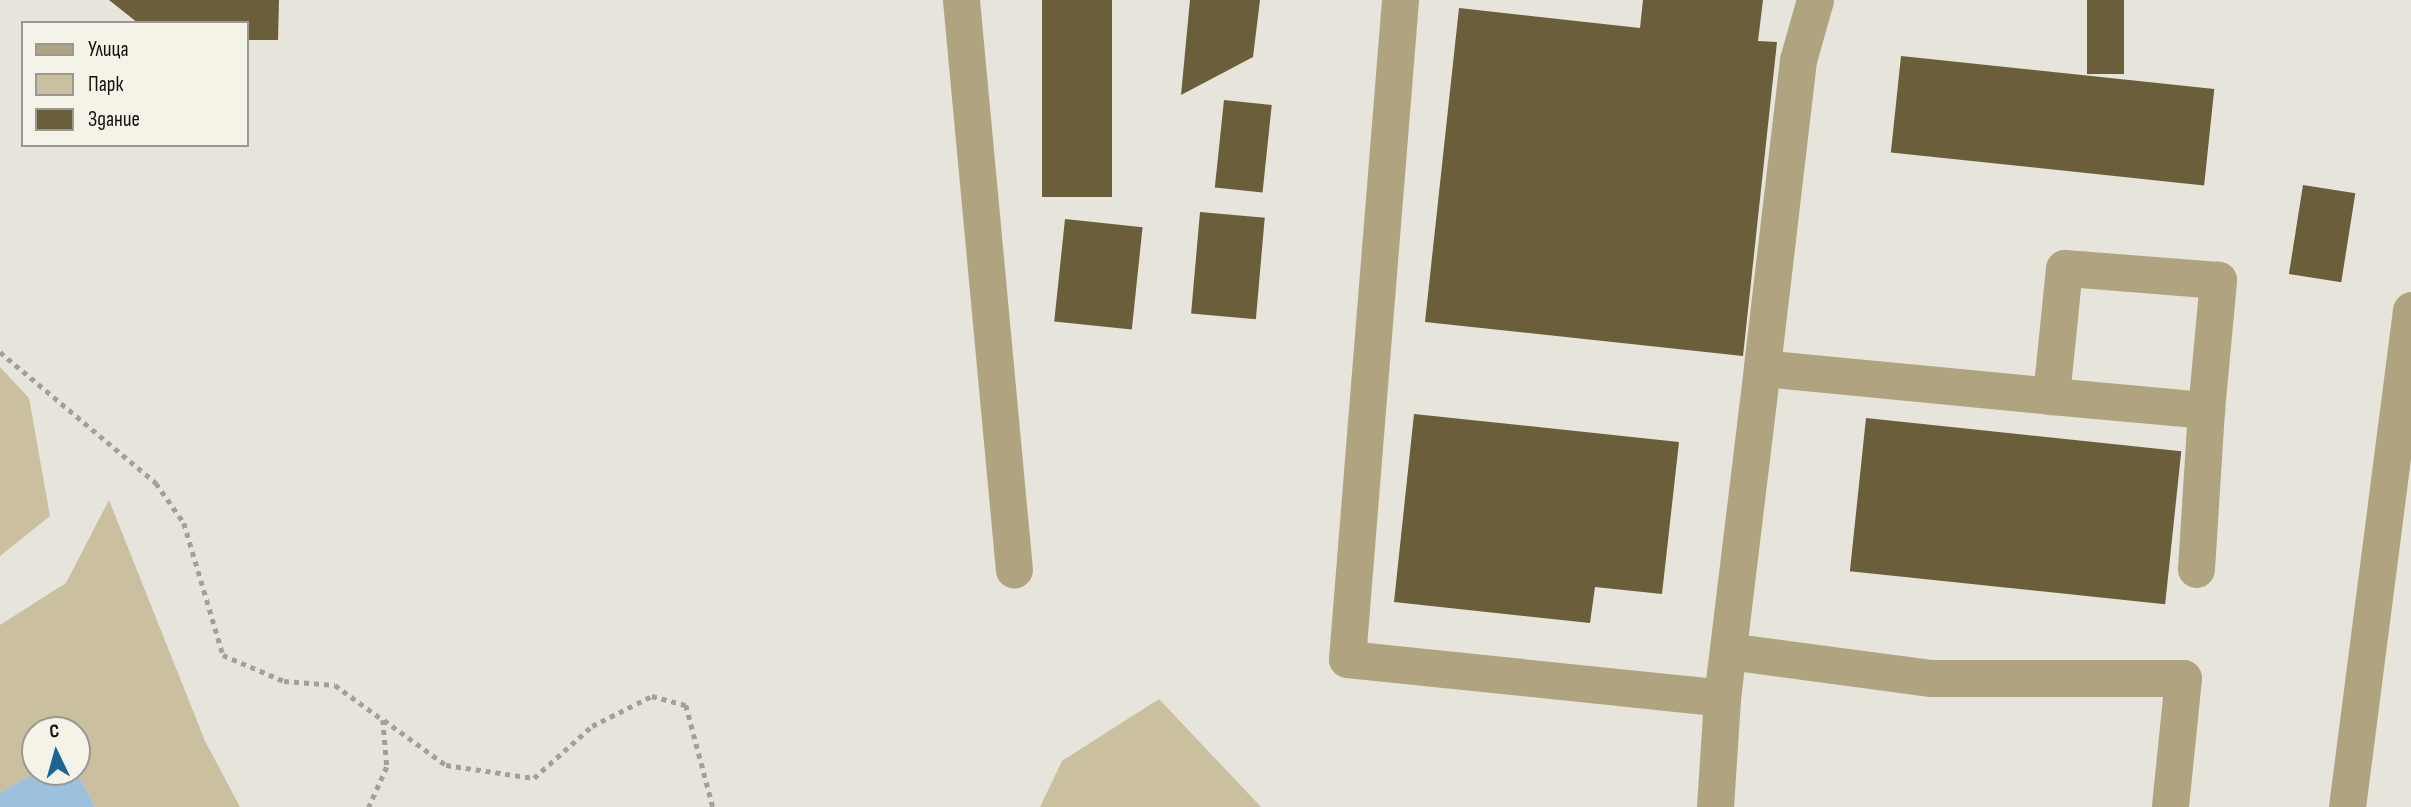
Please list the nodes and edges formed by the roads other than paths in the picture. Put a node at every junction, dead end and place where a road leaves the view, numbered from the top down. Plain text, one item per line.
1 (961, 0) edge
2 (1400, 0) edge
3 (1815, 0) edge
4 (2411, 310) edge
5 (1762, 368) junction
6 (2051, 396) junction
7 (2206, 410) junction
8 (2196, 569) dead end
9 (1014, 570) dead end
10 (1728, 651) junction
11 (1722, 698) junction
12 (1714, 807) edge
13 (2170, 807) edge
14 (2347, 807) edge

1 - 9 street
2 - 11 street
3 - 5 street
4 - 14 street
5 - 6 street
5 - 10 street
6 - 7 street
6 - 7 street
7 - 8 street
10 - 11 street
10 - 13 street
11 - 12 street

